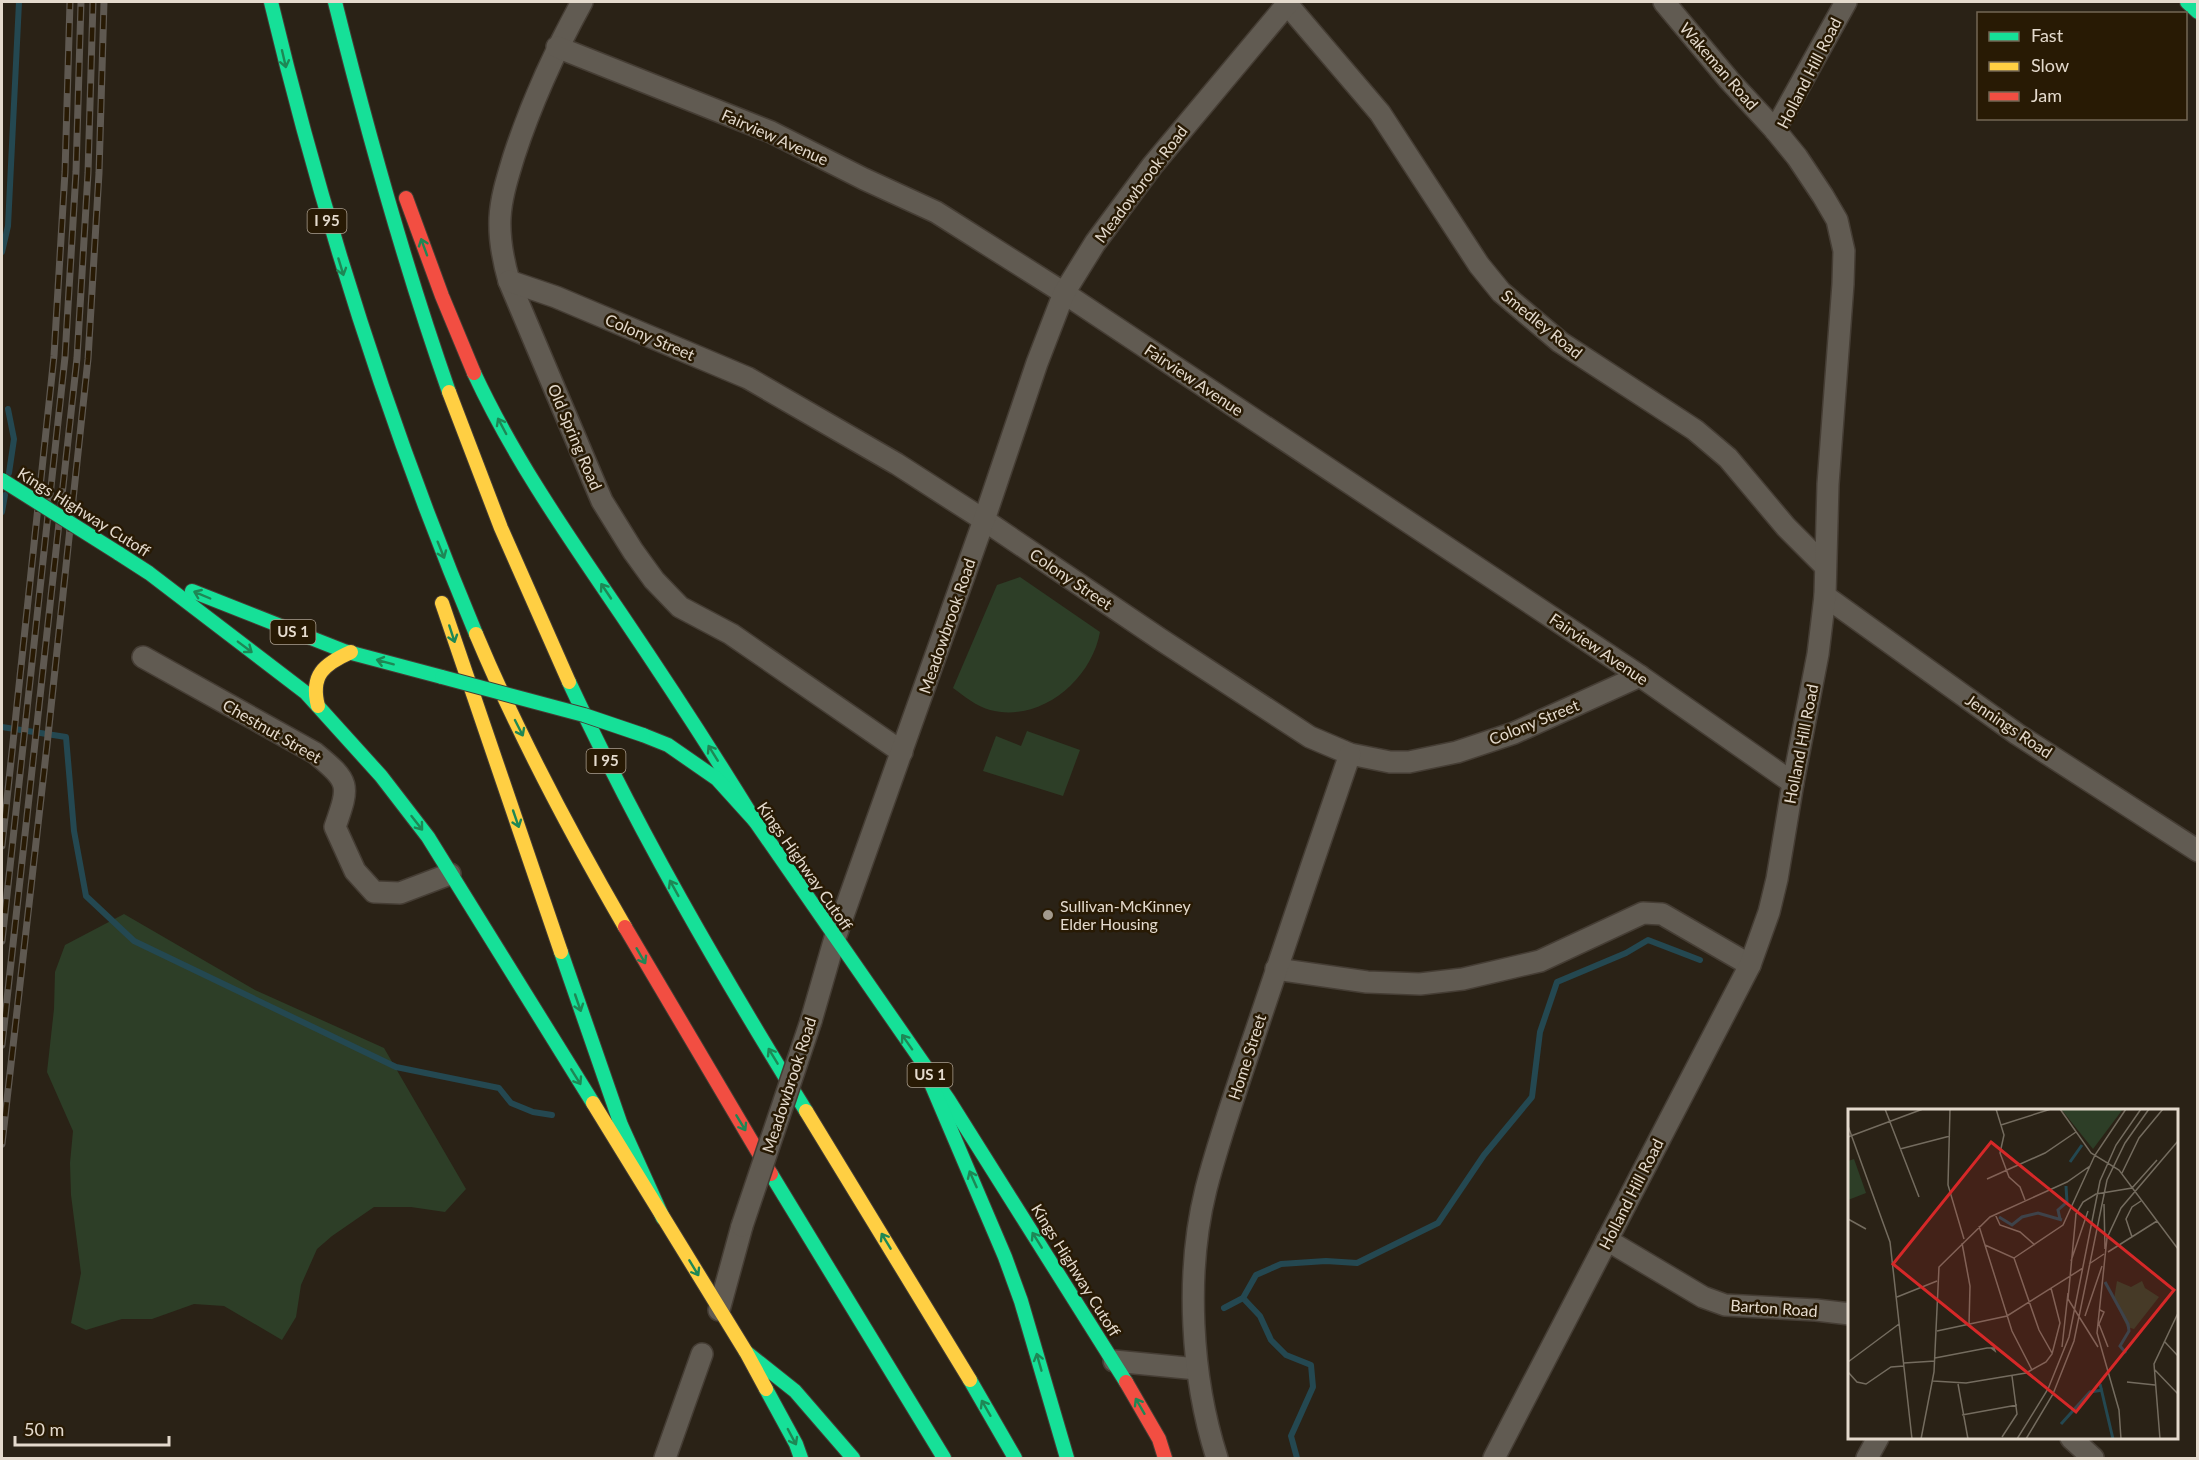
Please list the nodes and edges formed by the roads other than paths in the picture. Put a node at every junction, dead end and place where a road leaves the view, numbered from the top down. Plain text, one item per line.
1 (271, 2) edge
2 (335, 2) edge
3 (582, 2) edge
4 (1664, 2) edge
5 (1845, 2) edge
6 (2187, 2) edge
7 (1288, 3) edge
8 (2198, 12) edge
9 (557, 47) junction
10 (1775, 130) junction
11 (387, 146) dead end
12 (399, 179) dead end
13 (509, 281) junction
14 (1064, 293) junction
15 (397, 436) junction
16 (2, 480) edge
17 (984, 520) junction
18 (427, 548) dead end
19 (1825, 566) junction
20 (149, 573) junction
21 (439, 593) dead end
22 (1825, 596) junction
23 (351, 652) junction
24 (143, 657) dead end
25 (1640, 676) junction
26 (318, 706) junction
27 (902, 752) junction
28 (1350, 754) junction
29 (1793, 783) junction
30 (755, 821) junction
31 (2198, 851) edge
32 (450, 874) junction
33 (835, 938) junction
34 (1750, 965) junction
35 (1276, 969) junction
36 (924, 1067) junction
37 (663, 1218) junction
38 (1607, 1240) junction
39 (719, 1310) junction
40 (1848, 1314) edge
41 (746, 1352) junction
42 (702, 1354) dead end
43 (1114, 1361) junction
44 (1197, 1369) junction
45 (1877, 1439) edge
46 (2072, 1439) edge
47 (665, 1458) edge
48 (801, 1458) edge
49 (853, 1458) edge
50 (944, 1458) edge
51 (1015, 1458) edge
52 (1067, 1458) edge
53 (1165, 1458) edge
54 (1217, 1458) edge
55 (1494, 1458) edge
56 (1867, 1458) edge
57 (2092, 1458) edge

1 -> 15 main road, I 95
2 - 11 main road
51 -> 2 main road, I 95
3 - 9 street, Old Spring Road
4 - 10 street, Wakeman Road
5 - 10 street, Holland Hill Road
6 - 8 main road
7 - 14 street, Meadowbrook Road
7 - 19 street, Smedley Road
9 - 13 street, Old Spring Road
9 - 14 street, Fairview Avenue
10 - 19 street, Holland Hill Road
30 -> 12 main road
13 - 17 street, Colony Street
13 - 27 street, Old Spring Road
14 - 17 street, Meadowbrook Road
14 - 25 street, Fairview Avenue
15 - 18 main road
15 -> 50 main road, I 95
16 - 20 main road, Kings Highway Cutoff / US 1, bridge
17 - 27 street, Meadowbrook Road
17 - 28 street, Colony Street
19 - 22 street, Holland Hill Road
23 -> 20 main road, Kings Highway Cutoff / US 1
20 -> 26 main road, Kings Highway Cutoff / US 1
21 -> 37 main road
22 - 29 street, Holland Hill Road
22 - 31 street, Jennings Road
23 - 26 main road
30 -> 23 main road, Kings Highway Cutoff / US 1, bridge
24 - 32 street, Chestnut Street
25 - 28 street, Colony Street
25 - 29 street, Fairview Avenue
26 -> 32 main road, Kings Highway Cutoff / US 1
27 - 33 street, Meadowbrook Road
28 - 35 street, Home Street
29 - 34 street, Holland Hill Road
30 - 33 main road, Kings Highway Cutoff / US 1
32 -> 37 main road, Kings Highway Cutoff / US 1
36 -> 33 main road, Kings Highway Cutoff / US 1
33 - 39 street, Meadowbrook Road, bridge
34 - 35 street
34 - 38 street, Holland Hill Road
35 - 44 street, Home Street
43 -> 36 main road, Kings Highway Cutoff / US 1
52 -> 36 main road
37 -> 39 main road, Kings Highway Cutoff / US 1
38 - 40 street, Barton Road
38 - 55 street, Holland Hill Road
39 - 41 main road, Kings Highway Cutoff / US 1
41 -> 48 main road, Kings Highway Cutoff / US 1
41 - 49 main road
42 - 47 street
43 - 44 street
53 -> 43 main road, Kings Highway Cutoff / US 1
44 - 54 street, Home Street
45 - 56 street
46 - 57 street

